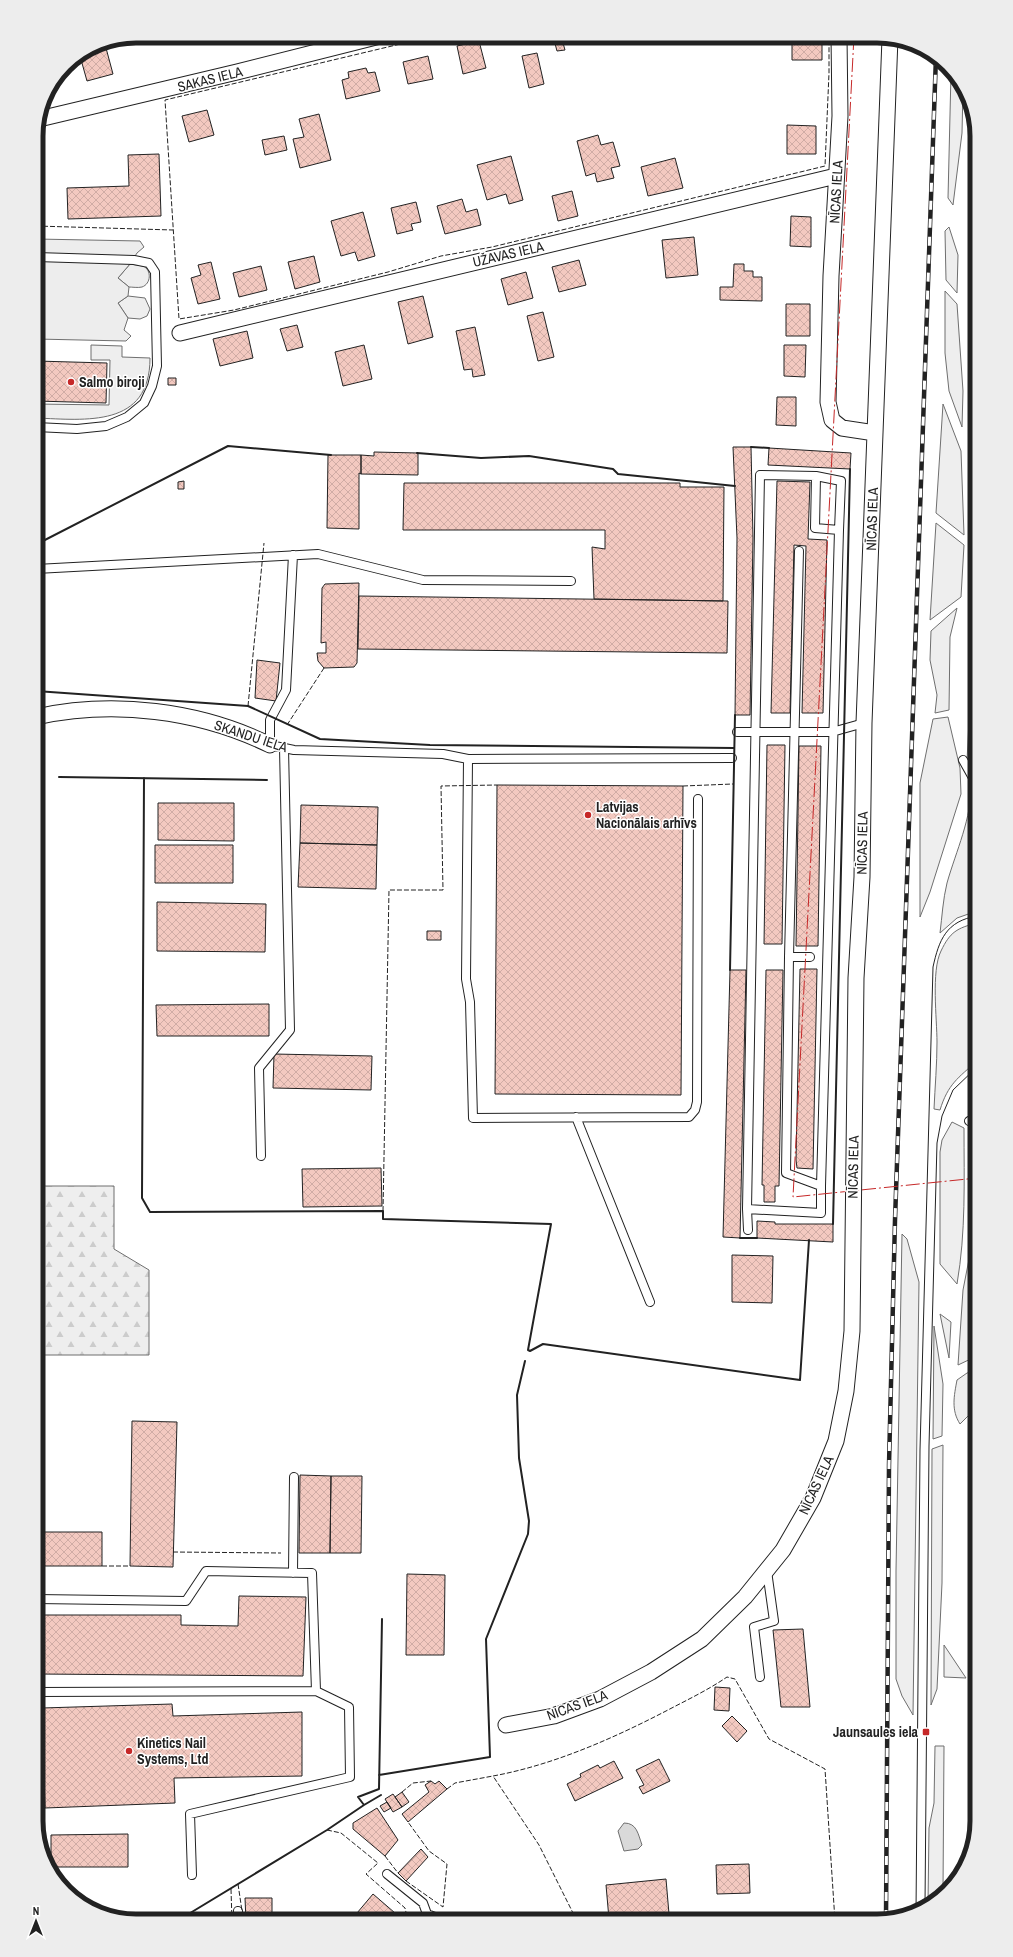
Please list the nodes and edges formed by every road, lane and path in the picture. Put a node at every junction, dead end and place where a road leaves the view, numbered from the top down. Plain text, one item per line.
1 (352, 43) edge
2 (838, 43) edge
3 (890, 44) edge
4 (45, 118) edge
5 (836, 176) junction
6 (43, 257) edge
7 (180, 333) dead end
8 (43, 427) edge
9 (876, 433) junction
10 (816, 476) junction
11 (839, 530) junction
12 (799, 551) dead end
13 (293, 555) junction
14 (43, 569) edge
15 (572, 581) dead end
16 (43, 716) edge
17 (864, 724) junction
18 (736, 732) dead end
19 (757, 732) junction
20 (832, 732) junction
21 (795, 733) junction
22 (270, 745) junction
23 (284, 748) junction
24 (732, 758) dead end
25 (468, 759) junction
26 (963, 760) dead end
27 (970, 772) edge
28 (698, 800) dead end
29 (789, 957) junction
30 (810, 957) dead end
31 (576, 1117) junction
32 (261, 1156) dead end
33 (821, 1186) junction
34 (747, 1209) junction
35 (748, 1230) dead end
36 (650, 1302) dead end
37 (294, 1476) dead end
38 (767, 1571) junction
39 (293, 1573) junction
40 (43, 1599) edge
41 (760, 1677) dead end
42 (316, 1691) junction
43 (43, 1692) edge
44 (506, 1725) dead end
45 (387, 1874) dead end
46 (192, 1875) dead end
47 (426, 1914) edge

1 - 4 street, SAKAS IELA
2 - 5 street, NĪCAS IELA
3 - 9 street, NĪCAS IELA
5 - 7 street, UŽAVAS IELA
5 - 9 street, NĪCAS IELA
6 - 8 lane
9 - 17 street, NĪCAS IELA
10 - 11 lane
10 - 11 lane
10 - 19 lane
11 - 20 lane
12 - 21 lane
13 - 14 lane
13 - 15 lane
13 - 22 lane
16 - 22 street, SKANDU IELA
17 - 20 lane
17 - 38 street, NĪCAS IELA
18 - 19 lane
19 - 21 lane
19 - 34 lane
20 - 21 lane
20 - 33 lane
21 - 29 lane
22 - 23 lane, SKANDU IELA
23 - 25 lane, SKANDU IELA
23 - 32 lane
24 - 25 lane, SKANDU IELA
25 - 31 lane
26 - 27 lane
28 - 31 lane
29 - 30 lane
29 - 33 lane
31 - 36 lane
33 - 34 lane
34 - 35 lane
37 - 39 lane
38 - 41 lane
38 - 44 street, NĪCAS IELA
39 - 40 lane
39 - 42 lane
42 - 43 lane
42 - 46 lane
45 - 47 lane

